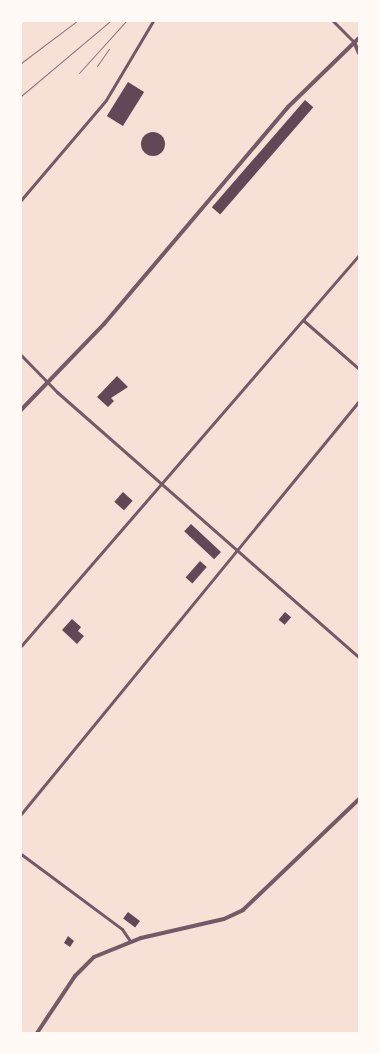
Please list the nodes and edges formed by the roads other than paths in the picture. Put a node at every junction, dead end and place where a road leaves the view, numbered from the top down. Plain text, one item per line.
1 (153, 21) edge
2 (333, 21) edge
3 (359, 38) edge
4 (354, 42) junction
5 (359, 43) edge
6 (359, 53) edge
7 (21, 200) edge
8 (359, 255) edge
9 (303, 320) junction
10 (21, 355) edge
11 (359, 369) edge
12 (48, 383) junction
13 (359, 401) edge
14 (21, 410) edge
15 (163, 485) junction
16 (238, 550) junction
17 (21, 646) edge
18 (359, 657) edge
19 (359, 799) edge
20 (21, 814) edge
21 (21, 854) edge
22 (130, 941) junction
23 (37, 1033) edge

1 - 7 street
2 - 4 street
3 - 4 street
4 - 5 street
4 - 6 street
4 - 12 street
8 - 9 street
9 - 11 street
9 - 15 street
10 - 12 street
12 - 14 street
12 - 15 street
13 - 16 street
15 - 16 street
15 - 17 street
16 - 18 street
16 - 20 street
19 - 22 street
21 - 22 street
22 - 23 street

